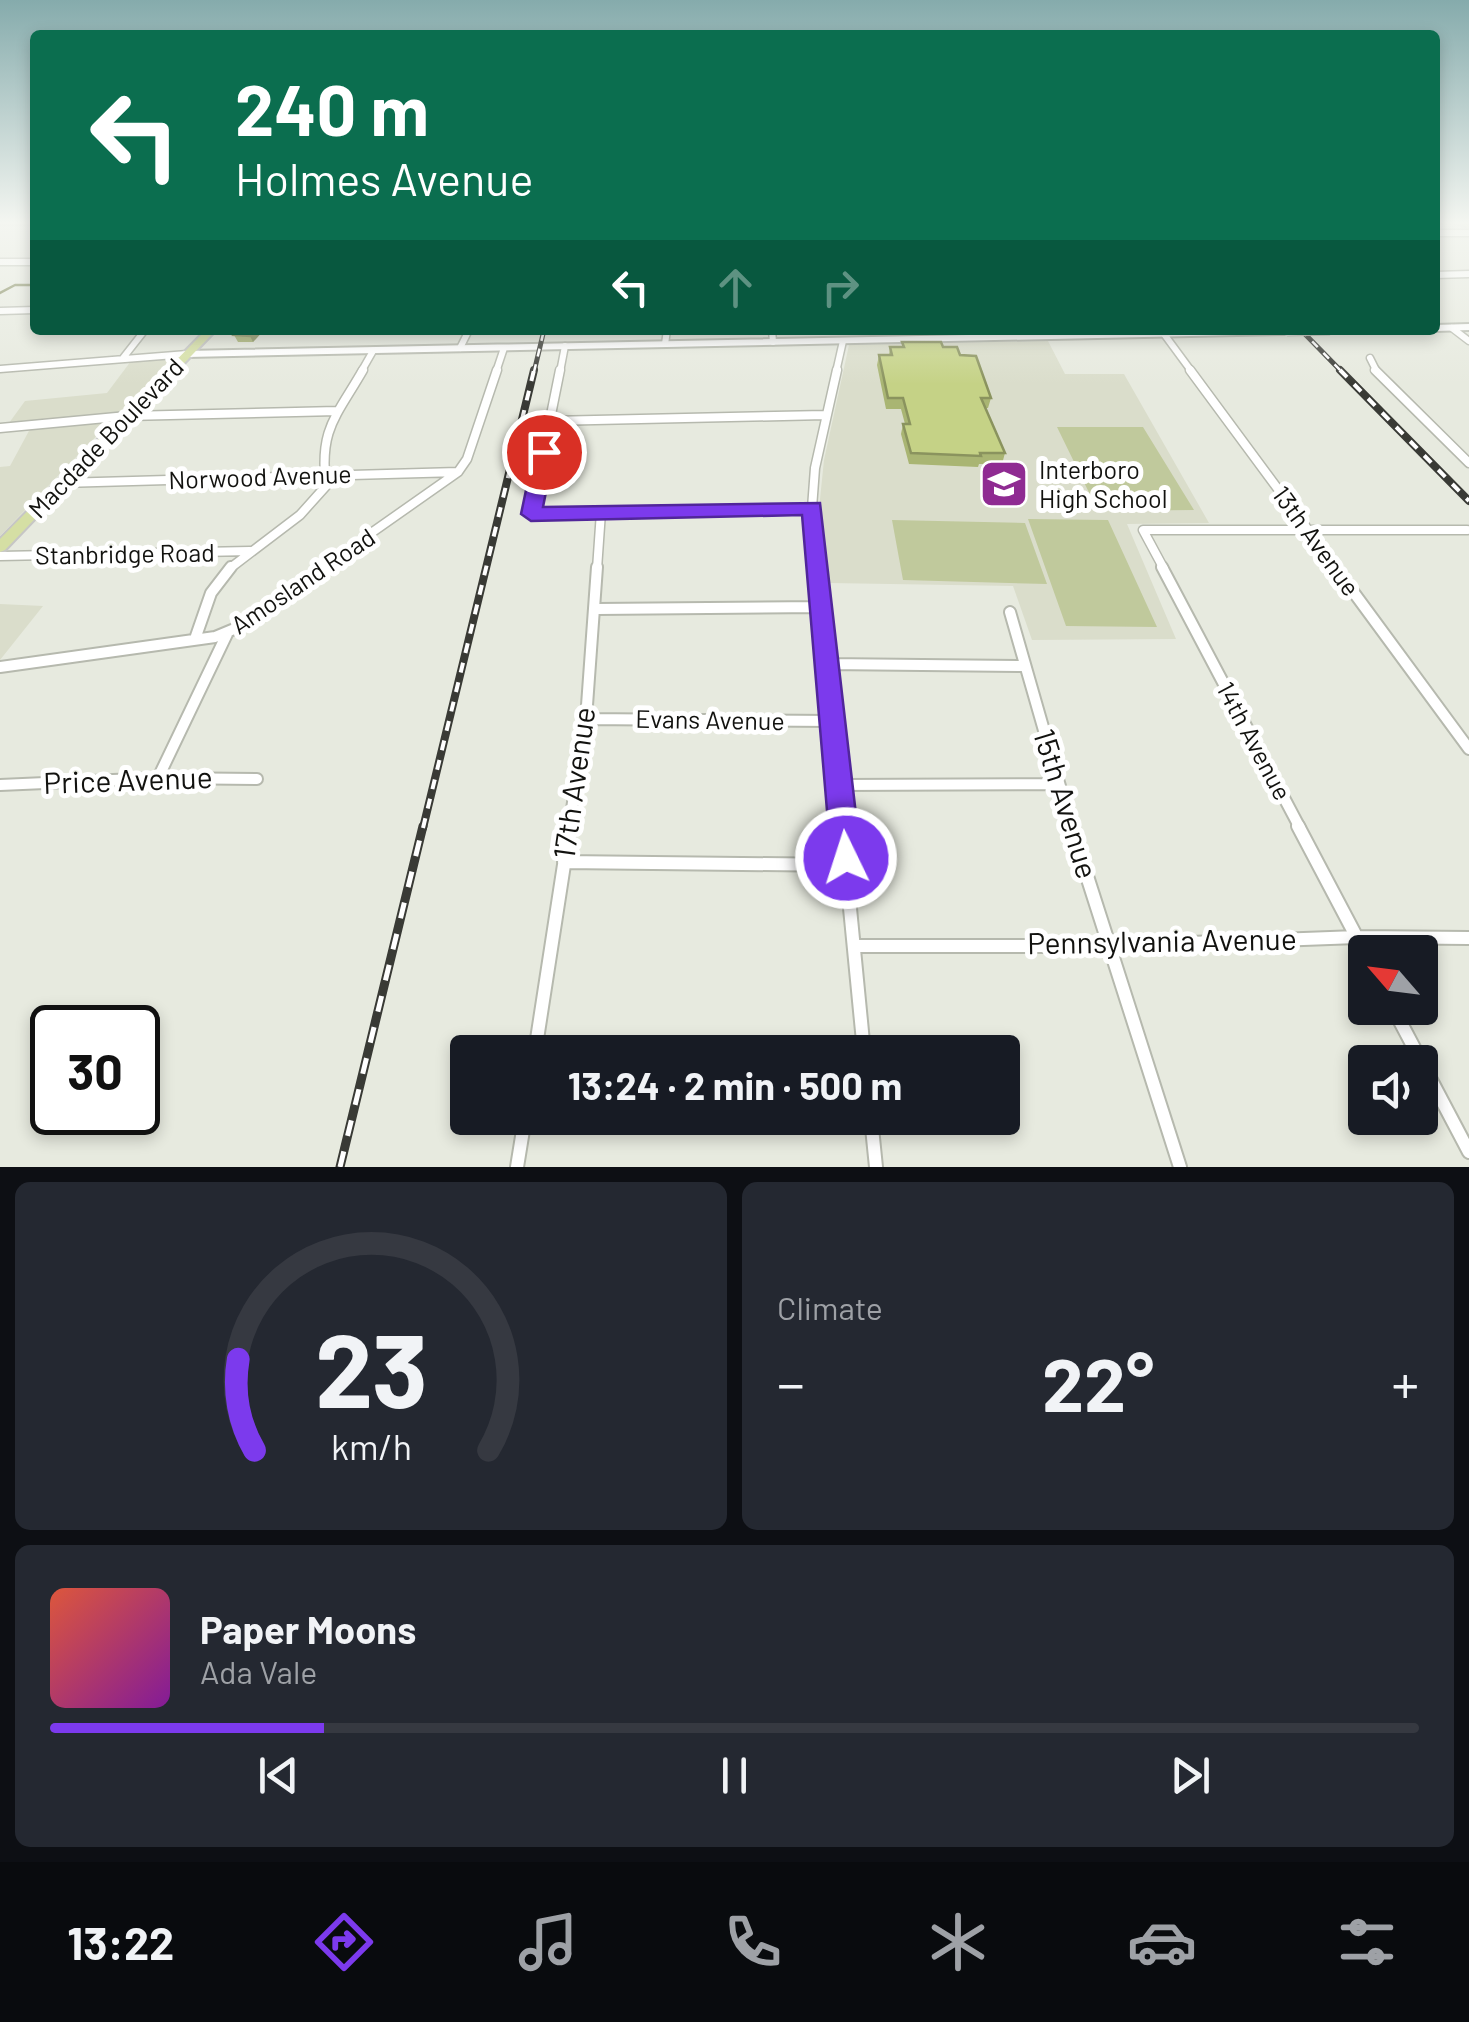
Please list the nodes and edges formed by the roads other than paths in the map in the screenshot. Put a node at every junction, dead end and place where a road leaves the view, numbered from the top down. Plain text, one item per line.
1 (0, 310) edge
2 (30, 310) edge
3 (1469, 327) edge
4 (1440, 328) edge
5 (1452, 328) junction
6 (141, 335) edge
7 (206, 335) edge
8 (467, 335) edge
9 (666, 335) edge
10 (773, 335) edge
11 (982, 335) edge
12 (1165, 335) edge
13 (843, 340) junction
14 (774, 342) junction
15 (1469, 342) edge
16 (665, 344) junction
17 (565, 346) junction
18 (460, 348) junction
19 (504, 348) junction
20 (373, 351) junction
21 (188, 354) junction
22 (124, 358) junction
23 (1370, 358) dead end
24 (0, 369) edge
25 (337, 412) junction
26 (825, 414) junction
27 (127, 416) junction
28 (550, 421) junction
29 (0, 428) edge
30 (1469, 463) edge
31 (458, 472) junction
32 (323, 474) junction
33 (62, 483) junction
34 (812, 508) junction
35 (600, 512) junction
36 (1308, 530) junction
37 (1467, 530) edge
38 (0, 547) edge
39 (250, 552) junction
40 (0, 556) edge
41 (820, 608) junction
42 (596, 609) junction
43 (1010, 612) dead end
44 (227, 634) junction
45 (195, 639) junction
46 (827, 664) junction
47 (1024, 666) junction
48 (0, 667) edge
49 (586, 719) junction
50 (834, 721) junction
51 (1469, 749) edge
52 (158, 778) junction
53 (256, 779) dead end
54 (1058, 784) junction
55 (840, 785) junction
56 (0, 786) edge
57 (564, 862) junction
58 (846, 865) junction
59 (1356, 935) edge
60 (1348, 937) edge
61 (1438, 938) edge
62 (1469, 938) edge
63 (856, 946) junction
64 (1108, 946) junction
65 (1403, 1025) edge
66 (538, 1035) edge
67 (863, 1035) edge
68 (522, 1135) edge
69 (873, 1135) edge
70 (1469, 1152) edge
71 (517, 1167) edge
72 (876, 1167) edge
73 (1180, 1167) edge

1 - 2 street
3 - 5 street
4 - 5 street
5 - 15 street
6 - 22 street
7 - 21 main road, Macdade Boulevard
8 - 18 street
9 - 16 street
10 - 14 street
11 - 13 street
12 - 36 street, 13th Avenue
13 - 14 street
13 - 26 street
14 - 16 street
16 - 17 street
17 - 19 street
17 - 28 street
18 - 19 street
18 - 20 street
19 - 31 street
20 - 21 street
20 - 25 street
21 - 22 street
21 - 27 main road, Macdade Boulevard
22 - 24 street
23 - 30 street
25 - 27 street
25 - 32 street
26 - 28 street
26 - 34 street
27 - 29 street
27 - 33 main road, Macdade Boulevard
28 - 35 street
31 - 32 street, Norwood Avenue
31 - 44 street, Amosland Road
32 - 33 street, Norwood Avenue
32 - 39 street
33 - 38 main road, Macdade Boulevard
34 - 35 street
34 - 41 street
35 - 42 street, 17th Avenue
36 - 37 street
36 - 51 street, 13th Avenue
36 - 59 street, 14th Avenue
39 - 40 street, Stanbridge Road
39 - 45 street
41 - 42 street
41 - 46 street
42 - 49 street, 17th Avenue
43 - 47 street, 15th Avenue
44 - 45 street, Amosland Road
44 - 52 street
45 - 48 street, Amosland Road
46 - 47 street
46 - 50 street
47 - 54 street, 15th Avenue
49 - 50 street, Evans Avenue
49 - 57 street, 17th Avenue
50 - 55 street
52 - 53 street, Price Avenue
52 - 56 street, Price Avenue
54 - 55 street
54 - 64 street, 15th Avenue
55 - 58 street
57 - 58 street
57 - 66 street, 17th Avenue
58 - 63 street
60 - 64 street, Pennsylvania Avenue
61 - 62 street, Pennsylvania Avenue
63 - 64 street, Pennsylvania Avenue
63 - 67 street
64 - 73 street, 15th Avenue
65 - 70 street
68 - 71 street
69 - 72 street

